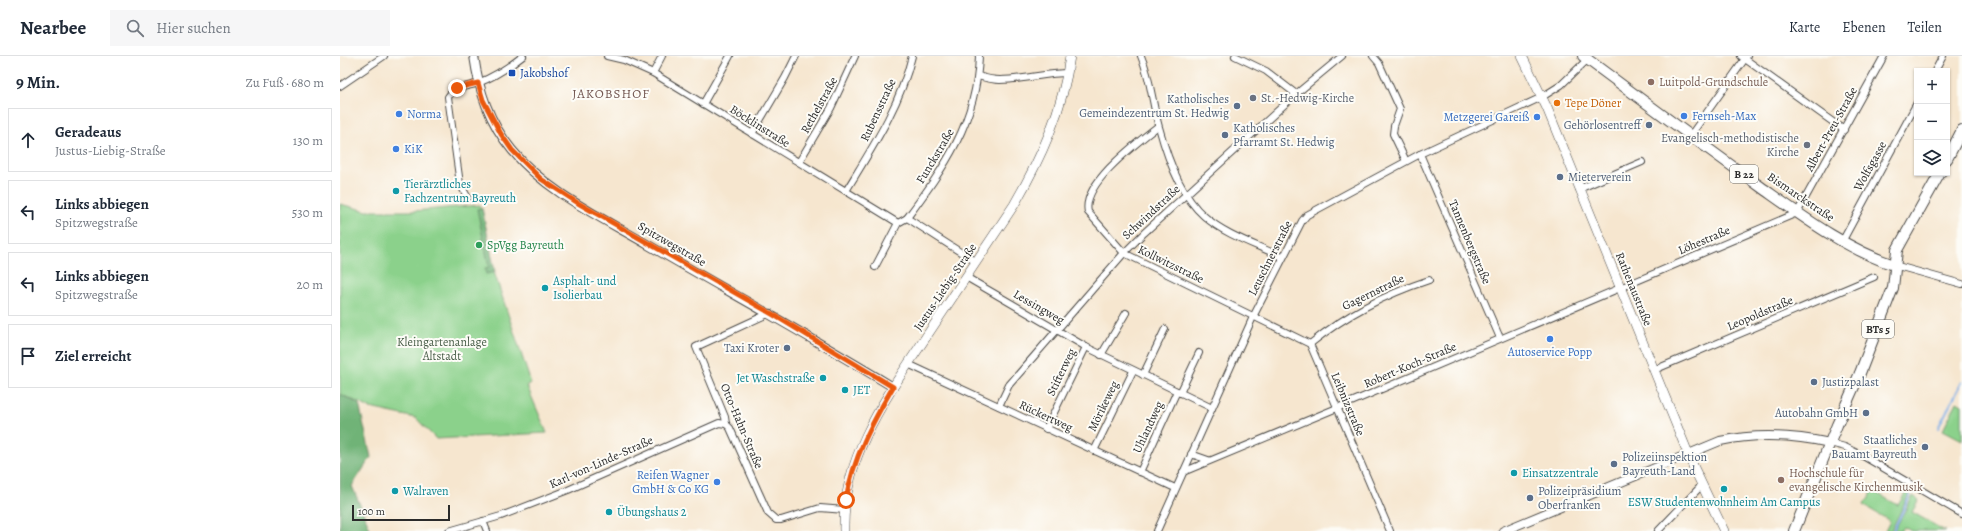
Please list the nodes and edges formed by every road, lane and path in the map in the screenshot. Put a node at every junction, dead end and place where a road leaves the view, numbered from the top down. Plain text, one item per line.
1 (384, 56) edge
2 (474, 56) edge
3 (523, 56) edge
4 (607, 56) edge
5 (662, 56) edge
6 (730, 56) edge
7 (796, 56) edge
8 (855, 56) edge
9 (912, 56) edge
10 (979, 56) edge
11 (1070, 56) edge
12 (1141, 56) edge
13 (1235, 56) edge
14 (1342, 56) edge
15 (1373, 56) edge
16 (1522, 56) edge
17 (1884, 56) edge
18 (1943, 56) edge
19 (1587, 57) edge
20 (1744, 57) edge
21 (1937, 68) edge
22 (653, 73) junction
23 (1068, 73) junction
24 (978, 76) junction
25 (478, 83) junction
26 (340, 86) edge
27 (1296, 94) junction
28 (1542, 97) junction
29 (703, 104) junction
30 (1916, 104) edge
31 (1158, 126) junction
32 (1844, 130) junction
33 (1962, 130) edge
34 (752, 134) junction
35 (1690, 136) junction
36 (1420, 154) junction
37 (1950, 154) edge
38 (1406, 161) junction
39 (799, 162) junction
40 (1642, 162) dead end
41 (1938, 176) edge
42 (1580, 189) junction
43 (846, 191) junction
44 (1186, 194) junction
45 (468, 198) dead end
46 (1797, 212) junction
47 (907, 218) junction
48 (898, 223) junction
49 (1843, 240) junction
50 (1124, 253) junction
51 (1282, 258) junction
52 (976, 262) junction
53 (1894, 266) junction
54 (875, 267) dead end
55 (966, 277) junction
56 (1874, 277) dead end
57 (1429, 280) dead end
58 (1962, 284) edge
59 (1620, 288) junction
60 (770, 313) junction
61 (1126, 313) dead end
62 (1253, 317) junction
63 (1165, 329) dead end
64 (1057, 330) junction
65 (1500, 338) junction
66 (1310, 344) junction
67 (1086, 347) junction
68 (1199, 353) dead end
69 (1101, 355) junction
70 (908, 364) junction
71 (1133, 370) junction
72 (1654, 370) junction
73 (1143, 375) junction
74 (893, 387) junction
75 (1178, 392) junction
76 (999, 406) junction
77 (1212, 408) junction
78 (1338, 408) junction
79 (726, 424) junction
80 (1046, 428) junction
81 (1830, 443) junction
82 (1094, 451) junction
83 (1191, 454) junction
84 (1688, 454) junction
85 (1208, 460) junction
86 (1140, 472) junction
87 (1183, 472) junction
88 (1702, 485) junction
89 (1175, 488) junction
90 (845, 510) junction
91 (1962, 514) edge
92 (483, 521) junction
93 (449, 531) edge
94 (487, 531) edge
95 (844, 531) edge
96 (1157, 531) edge
97 (1390, 531) edge
98 (1503, 531) edge
99 (1658, 531) edge
100 (1724, 531) edge
101 (1794, 531) edge

1 - 26 street
2 - 25 street, Spitzwegstraße
3 - 25 street
4 - 22 street, Böcklinstraße
5 - 22 street
6 - 29 street
7 - 34 street
8 - 39 street, Rethelstraße
9 - 43 street, Rubensstraße
10 - 24 street, Funckstraße
11 - 23 main road, Justus-Liebig-Straße
12 - 31 street
13 - 27 street
14 - 27 street, Schwindstraße
15 - 38 street
16 - 28 main road, Rathenaustraße
17 - 32 street, Albert-Preu-Straße
18 - 21 street
19 - 28 street, Leuschnerstraße
19 - 35 main road, Bismarckstraße / B 22
20 - 32 street
20 - 35 street
22 - 29 street, Böcklinstraße
23 - 24 street
23 - 52 main road, Justus-Liebig-Straße
24 - 47 street, Funckstraße
25 - 45 street
25 - 60 street, Spitzwegstraße
27 - 44 street, Schwindstraße
28 - 36 street, Leuschnerstraße
28 - 42 main road, Rathenaustraße
29 - 34 street, Böcklinstraße
30 - 49 street, Wolfsgasse
31 - 44 street
31 - 50 street, Kollwitzstraße
32 - 46 street, Albert-Preu-Straße
33 - 37 main road
34 - 39 street, Böcklinstraße
35 - 46 main road, Bismarckstraße / B 22
36 - 38 street, Leuschnerstraße
36 - 65 street, Tannenbergstraße
38 - 51 street, Leuschnerstraße
39 - 43 street, Böcklinstraße
40 - 42 street
41 - 53 main road
42 - 59 main road, Rathenaustraße
43 - 48 street, Böcklinstraße
44 - 50 street, Schwindstraße
44 - 51 street
46 - 49 main road, Bismarckstraße / B 22
46 - 59 street, Löhestraße
47 - 48 street
47 - 52 street
48 - 54 street
49 - 53 main road, Bismarckstraße / B 22
50 - 62 street, Kollwitzstraße
50 - 64 street, Schwindstraße
51 - 62 street, Leuschnerstraße
52 - 55 main road, Justus-Liebig-Straße
53 - 58 street
53 - 81 main road, BTs 5
55 - 64 street, Lessingweg
55 - 70 main road, Justus-Liebig-Straße
56 - 72 street, Leopoldstraße
57 - 66 street, Gagernstraße
59 - 65 street, Robert-Koch-Straße
59 - 72 main road, Rathenaustraße
60 - 74 street, Spitzwegstraße
60 - 79 street, Otto-Hahn-Straße
61 - 69 street
62 - 66 street
62 - 77 street, Leuschnerstraße
63 - 73 street
64 - 67 street, Lessingweg
64 - 76 street, Schwindstraße
65 - 78 street, Robert-Koch-Straße
66 - 78 street, Leibnizstraße
67 - 69 street, Lessingweg
67 - 80 street, Stifterweg
68 - 75 street
69 - 71 street, Lessingweg
70 - 74 main road, Justus-Liebig-Straße
70 - 76 street, Rückertweg
71 - 73 street, Lessingweg
71 - 82 street, Mörikeweg
72 - 84 main road, Rathenaustraße
73 - 75 street, Lessingweg
74 - 90 main road, Justus-Liebig-Straße
75 - 77 street, Lessingweg
75 - 86 street, Uhlandweg
76 - 80 street, Rückertweg
77 - 83 street, Leuschnerstraße
78 - 85 street, Robert-Koch-Straße
78 - 97 street, Leibnizstraße
79 - 90 street, Otto-Hahn-Straße
79 - 92 street, Karl-von-Linde-Straße
80 - 82 street, Rückertweg
81 - 84 street
81 - 91 street
81 - 101 main road
82 - 86 street, Rückertweg
83 - 85 street
83 - 87 street, Leuschnerstraße
84 - 88 main road, Rathenaustraße
84 - 98 street
85 - 87 street, Robert-Koch-Straße
86 - 89 street, Rückertweg
87 - 89 street, Leuschnerstraße
88 - 99 street
88 - 100 main road, Rathenaustraße
89 - 96 street, Leuschnerstraße
90 - 95 main road, Justus-Liebig-Straße
92 - 93 street, Karl-von-Linde-Straße
92 - 94 street

